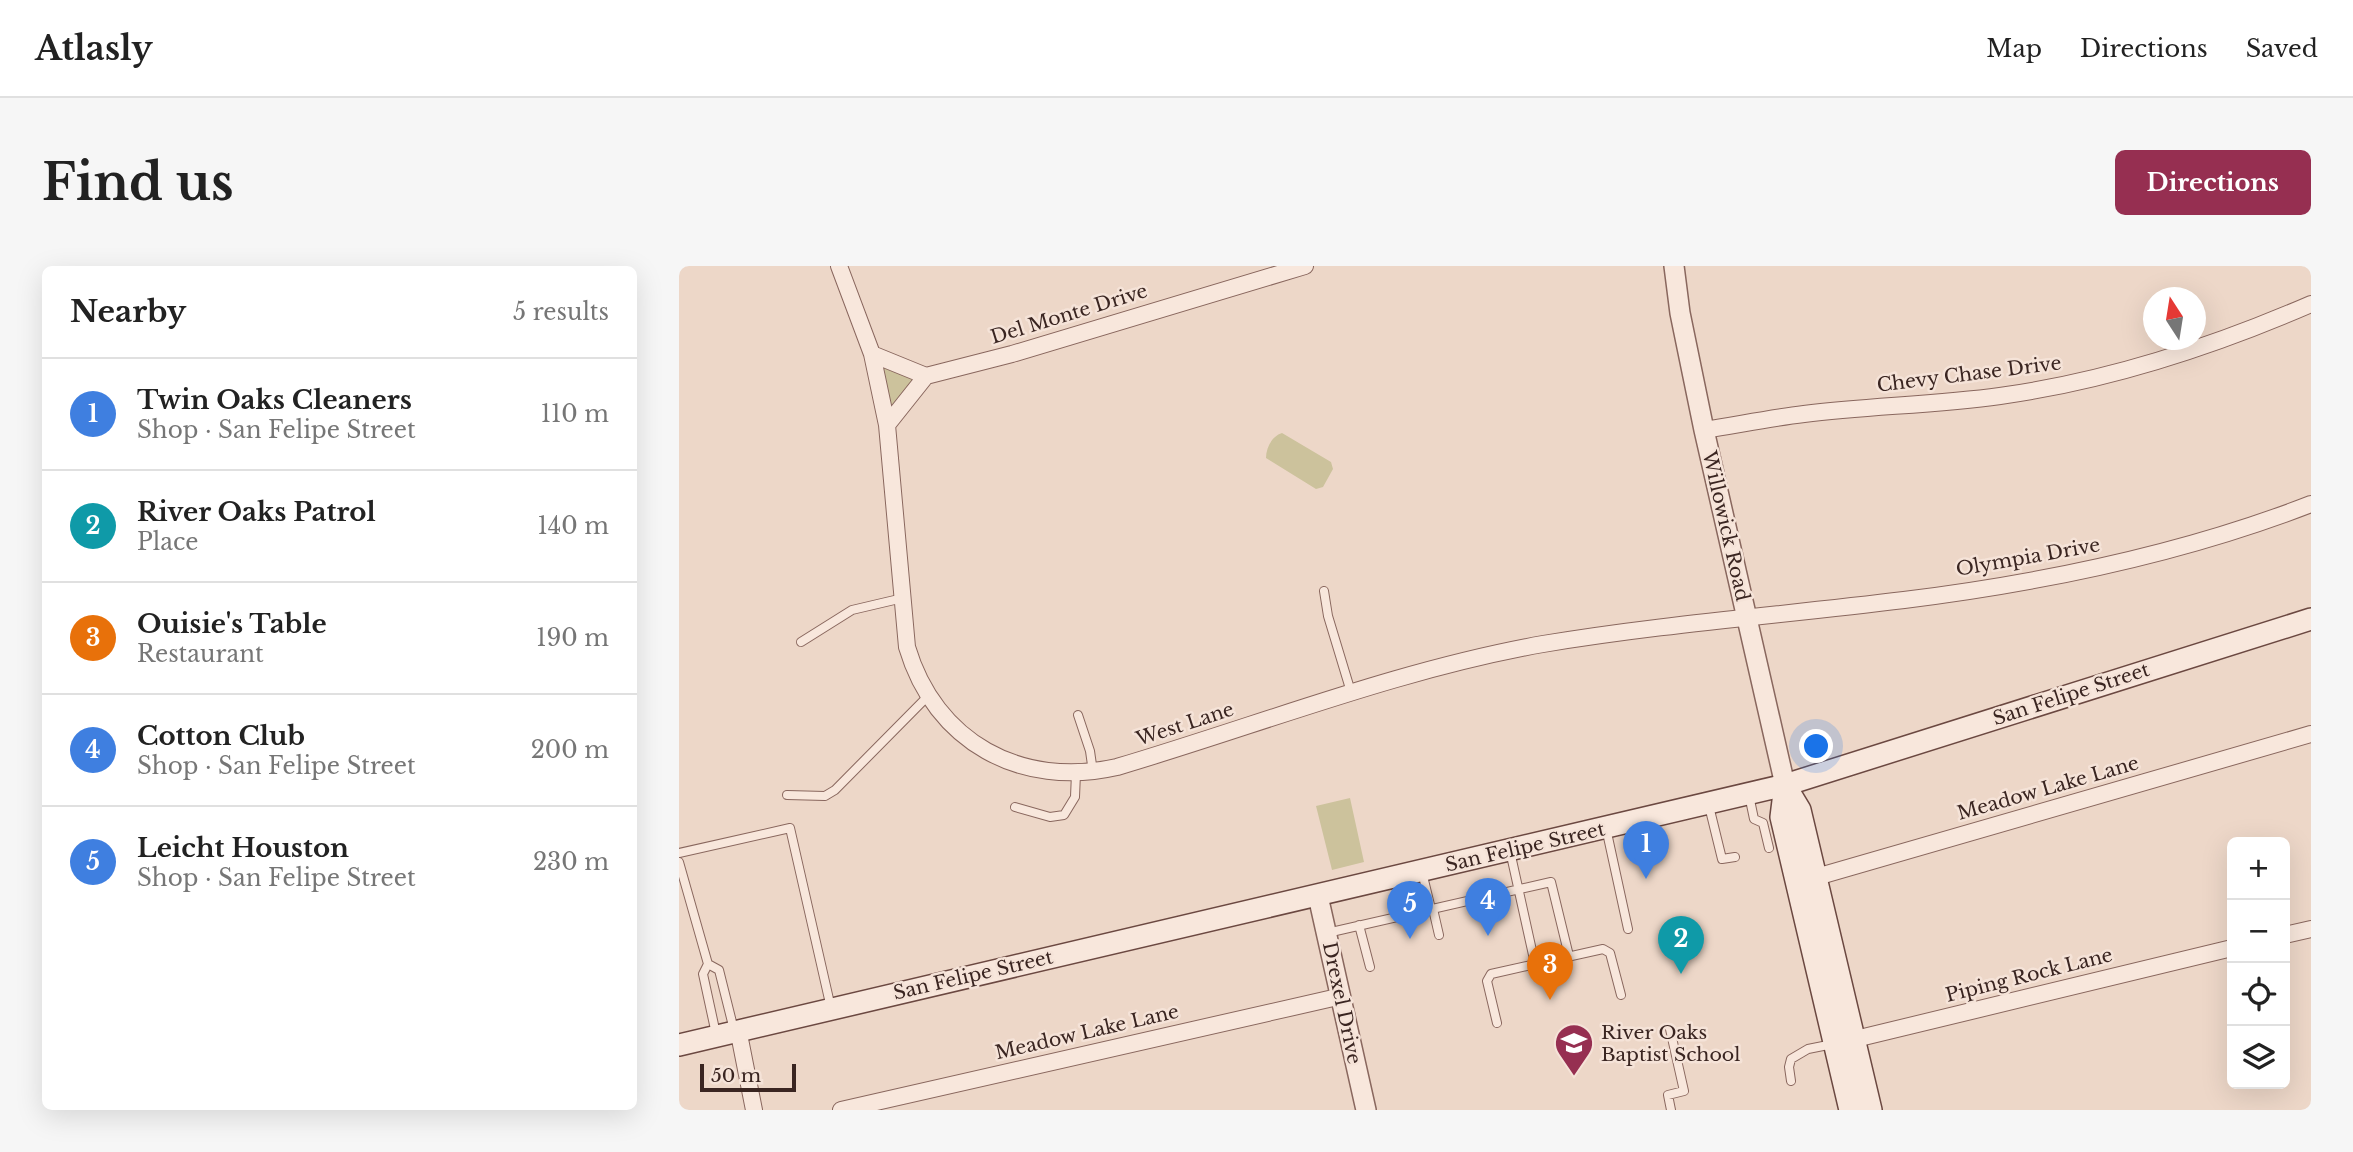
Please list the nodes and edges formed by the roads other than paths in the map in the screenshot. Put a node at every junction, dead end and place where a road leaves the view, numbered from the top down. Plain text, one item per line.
1 (839, 266) edge
2 (1305, 266) edge
3 (1674, 266) edge
4 (2311, 304) edge
5 (871, 354) junction
6 (926, 376) junction
7 (887, 425) junction
8 (1704, 430) junction
9 (2311, 504) edge
10 (1324, 591) dead end
11 (904, 598) junction
12 (1746, 615) junction
13 (2311, 619) edge
14 (801, 642) dead end
15 (1350, 692) junction
16 (928, 696) junction
17 (1078, 715) dead end
18 (2311, 734) edge
19 (1093, 772) junction
20 (1076, 774) junction
21 (1785, 785) junction
22 (1748, 793) junction
23 (787, 795) dead end
24 (1709, 803) junction
25 (1015, 807) dead end
26 (1606, 828) junction
27 (1773, 847) junction
28 (1510, 851) junction
29 (679, 853) edge
30 (1735, 857) dead end
31 (679, 862) edge
32 (1422, 872) junction
33 (1806, 880) junction
34 (1518, 889) junction
35 (1318, 896) junction
36 (1432, 909) junction
37 (1359, 925) junction
38 (1628, 929) dead end
39 (2311, 929) edge
40 (1327, 933) junction
41 (2290, 934) edge
42 (1439, 936) dead end
43 (2227, 949) edge
44 (1569, 956) junction
45 (708, 964) junction
46 (1535, 964) junction
47 (1370, 967) dead end
48 (1621, 995) dead end
49 (1342, 996) junction
50 (831, 1008) junction
51 (1497, 1023) dead end
52 (1670, 1030) dead end
53 (729, 1031) junction
54 (1846, 1041) junction
55 (681, 1042) edge
56 (1791, 1081) dead end
57 (754, 1110) edge
58 (841, 1110) edge
59 (1366, 1110) edge
60 (1671, 1110) edge
61 (1850, 1110) edge
62 (1871, 1110) edge

1 - 5 street, West Lane
2 - 6 street, Del Monte Drive
3 - 8 street, Willowick Road
4 - 8 street, Chevy Chase Drive
5 - 6 street
5 - 7 street, West Lane
6 - 7 street
7 - 11 street, West Lane
8 - 12 street, Willowick Road
9 - 12 street, Olympia Drive
10 - 15 lane
11 - 14 lane
11 - 16 street, West Lane
12 - 15 street, West Lane
12 - 21 street, Willowick Road
13 - 21 main road, San Felipe Street
15 - 19 street, West Lane
16 - 20 street, West Lane
16 - 23 lane
17 - 19 lane
18 - 33 street, Meadow Lake Lane
19 - 20 street, West Lane
20 - 25 lane
21 - 22 main road, San Felipe Street
21 - 27 main road, Willowick Road
21 - 33 main road, Willowick Road
22 - 24 main road, San Felipe Street
22 - 27 lane
24 - 26 main road, San Felipe Street
24 - 30 lane
26 - 28 main road, San Felipe Street
26 - 38 lane
27 - 33 main road, Willowick Road
28 - 32 main road, San Felipe Street
28 - 34 lane
29 - 50 lane
31 - 45 lane
32 - 35 main road, San Felipe Street
32 - 36 lane
33 - 54 main road, Willowick Road
34 - 36 lane
34 - 44 lane
34 - 46 lane
35 - 40 street, Drexel Drive
35 - 50 main road, San Felipe Street
36 - 37 lane
36 - 42 lane
37 - 40 lane
37 - 47 lane
39 - 41 street
40 - 49 street, Drexel Drive
43 - 54 street, Piping Rock Lane
44 - 46 lane
44 - 48 lane
45 - 53 lane
45 - 53 lane
46 - 51 lane
49 - 58 street, Meadow Lake Lane
49 - 59 street, Drexel Drive
50 - 53 main road, San Felipe Street
52 - 60 lane
53 - 55 main road, San Felipe Street
53 - 57 street
54 - 56 lane
54 - 61 main road, Willowick Road
54 - 62 main road, Willowick Road

